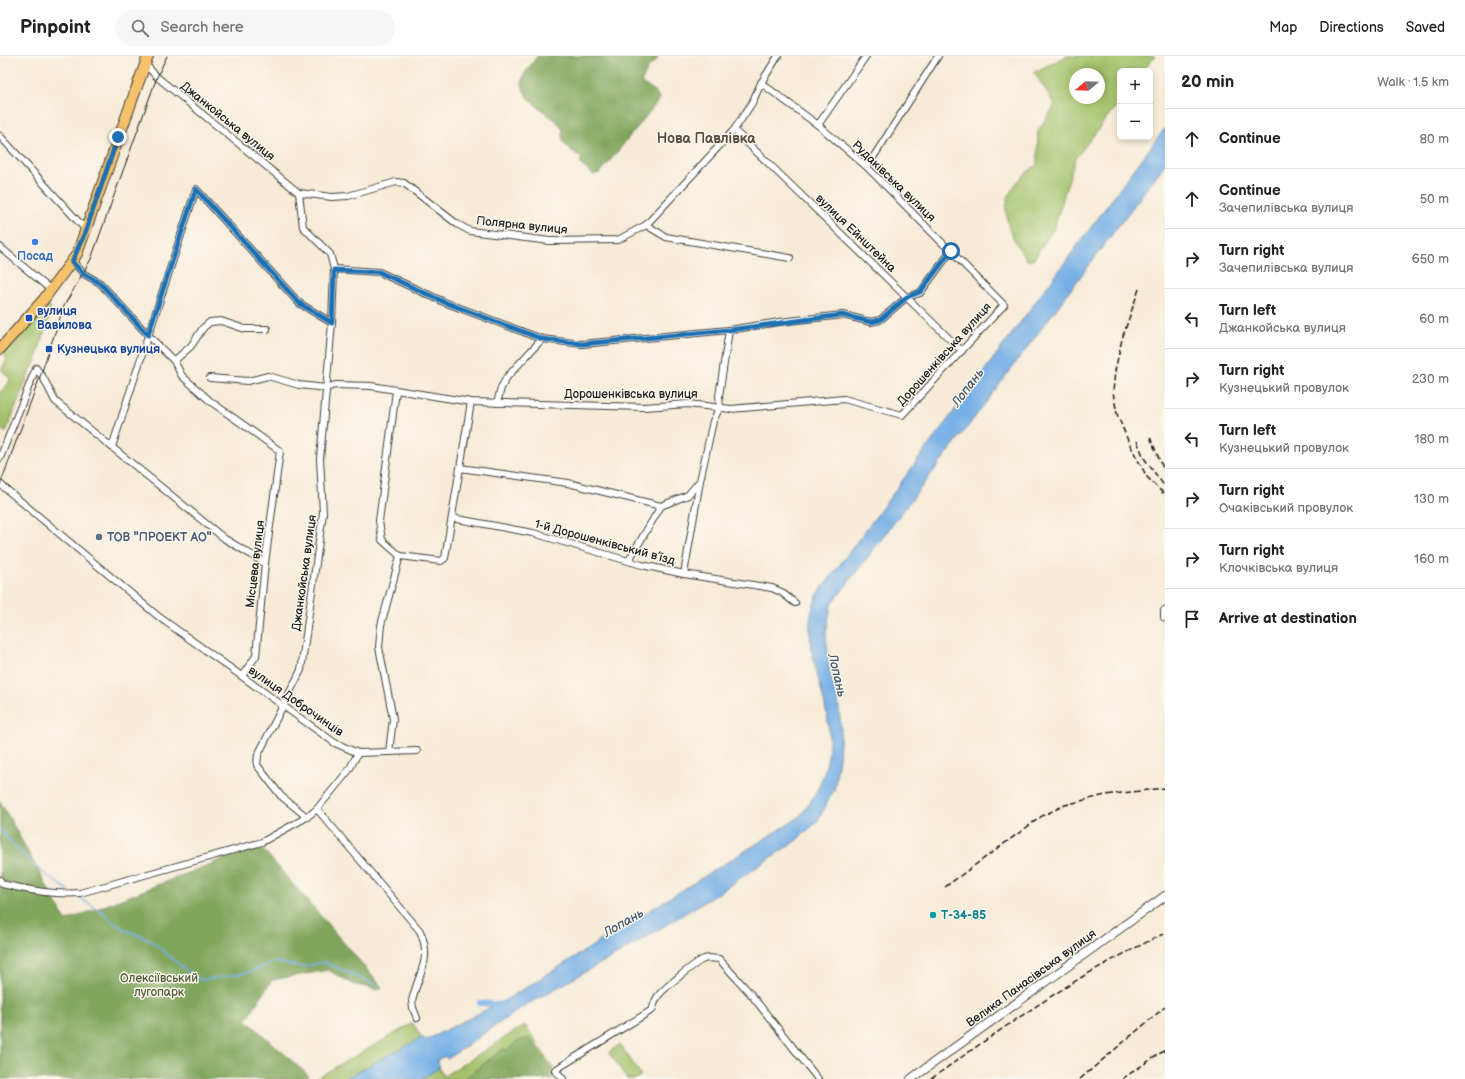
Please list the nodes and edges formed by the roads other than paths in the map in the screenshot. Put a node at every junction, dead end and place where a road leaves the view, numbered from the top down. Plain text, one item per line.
1 (778, 56) edge
2 (866, 56) edge
3 (938, 56) edge
4 (147, 60) edge
5 (761, 83) junction
6 (818, 125) junction
7 (734, 130) junction
8 (0, 136) edge
9 (867, 167) junction
10 (299, 193) junction
11 (646, 226) junction
12 (86, 230) junction
13 (0, 247) edge
14 (951, 251) junction
15 (790, 258) dead end
16 (72, 262) junction
17 (334, 270) junction
18 (51, 290) junction
19 (907, 297) junction
20 (1004, 304) joint
21 (332, 323) junction
22 (268, 329) dead end
23 (729, 330) junction
24 (148, 335) junction
25 (542, 339) junction
26 (2, 344) edge
27 (962, 351) junction
28 (174, 361) junction
29 (210, 378) dead end
30 (326, 388) junction
31 (396, 391) junction
32 (471, 402) junction
33 (498, 403) junction
34 (720, 408) junction
35 (112, 447) junction
36 (0, 458) edge
37 (460, 468) junction
38 (700, 481) junction
39 (0, 484) edge
40 (661, 506) junction
41 (452, 518) junction
42 (400, 556) junction
43 (629, 560) junction
44 (265, 563) junction
45 (684, 574) junction
46 (795, 603) dead end
47 (1165, 611) edge
48 (1165, 617) edge
49 (242, 676) junction
50 (284, 706) junction
51 (417, 751) dead end
52 (389, 752) junction
53 (358, 753) junction
54 (317, 809) junction
55 (307, 817) junction
56 (0, 880) edge
57 (1165, 896) edge
58 (417, 1018) dead end
59 (563, 1079) edge
60 (818, 1079) edge
61 (911, 1079) edge

1 - 5 street
2 - 6 street
3 - 9 street
4 - 10 street, Джанкойська вулиця
4 - 12 main road
5 - 6 street, Рудаківська вулиця
5 - 7 street
6 - 9 street, Рудаківська вулиця
7 - 11 street
7 - 19 street, вулиця Ейнштейна
8 - 12 street
9 - 14 street, Рудаківська вулиця
10 - 11 street, Полярна вулиця
10 - 17 street, Джанкойська вулиця
11 - 15 street
12 - 16 main road
13 - 18 street
14 - 19 street
14 - 20 street, Рудаківська вулиця
16 - 18 main road
16 - 24 street
17 - 21 street, Джанкойська вулиця
17 - 25 street
18 - 26 main road
19 - 23 street
19 - 27 street, вулиця Ейнштейна
20 - 27 street, Дорошенківська вулиця
21 - 24 street
21 - 30 street, Джанкойська вулиця
22 - 28 street
23 - 25 street
23 - 34 street
24 - 28 street
24 - 35 street
25 - 33 street
27 - 34 street, Дорошенківська вулиця
28 - 44 street, Місцева вулиця
29 - 30 street, Дорошенківська вулиця
30 - 31 street, Дорошенківська вулиця
30 - 50 street, Джанкойська вулиця
31 - 32 street, Дорошенківська вулиця
31 - 42 street
32 - 33 street, Дорошенківська вулиця
32 - 37 street
33 - 34 street, Дорошенківська вулиця
34 - 38 street
35 - 36 street
35 - 44 street
37 - 40 street
37 - 41 street
38 - 40 street
38 - 45 street
39 - 49 street, вулиця Доброчинців
40 - 43 street
41 - 42 street
41 - 43 street, 1-й Дорошенківський в’їзд
42 - 52 street
43 - 45 street, 1-й Дорошенківський в’їзд
44 - 49 street, Місцева вулиця
45 - 46 street, 1-й Дорошенківський в’їзд
47 - 48 street
49 - 50 street, вулиця Доброчинців
50 - 53 street, вулиця Доброчинців
50 - 55 street, Джанкойська вулиця
51 - 52 street
52 - 53 street
53 - 54 street
54 - 55 street
54 - 58 street
55 - 56 street
57 - 61 street, Велика Панасівська вулиця
59 - 60 street

